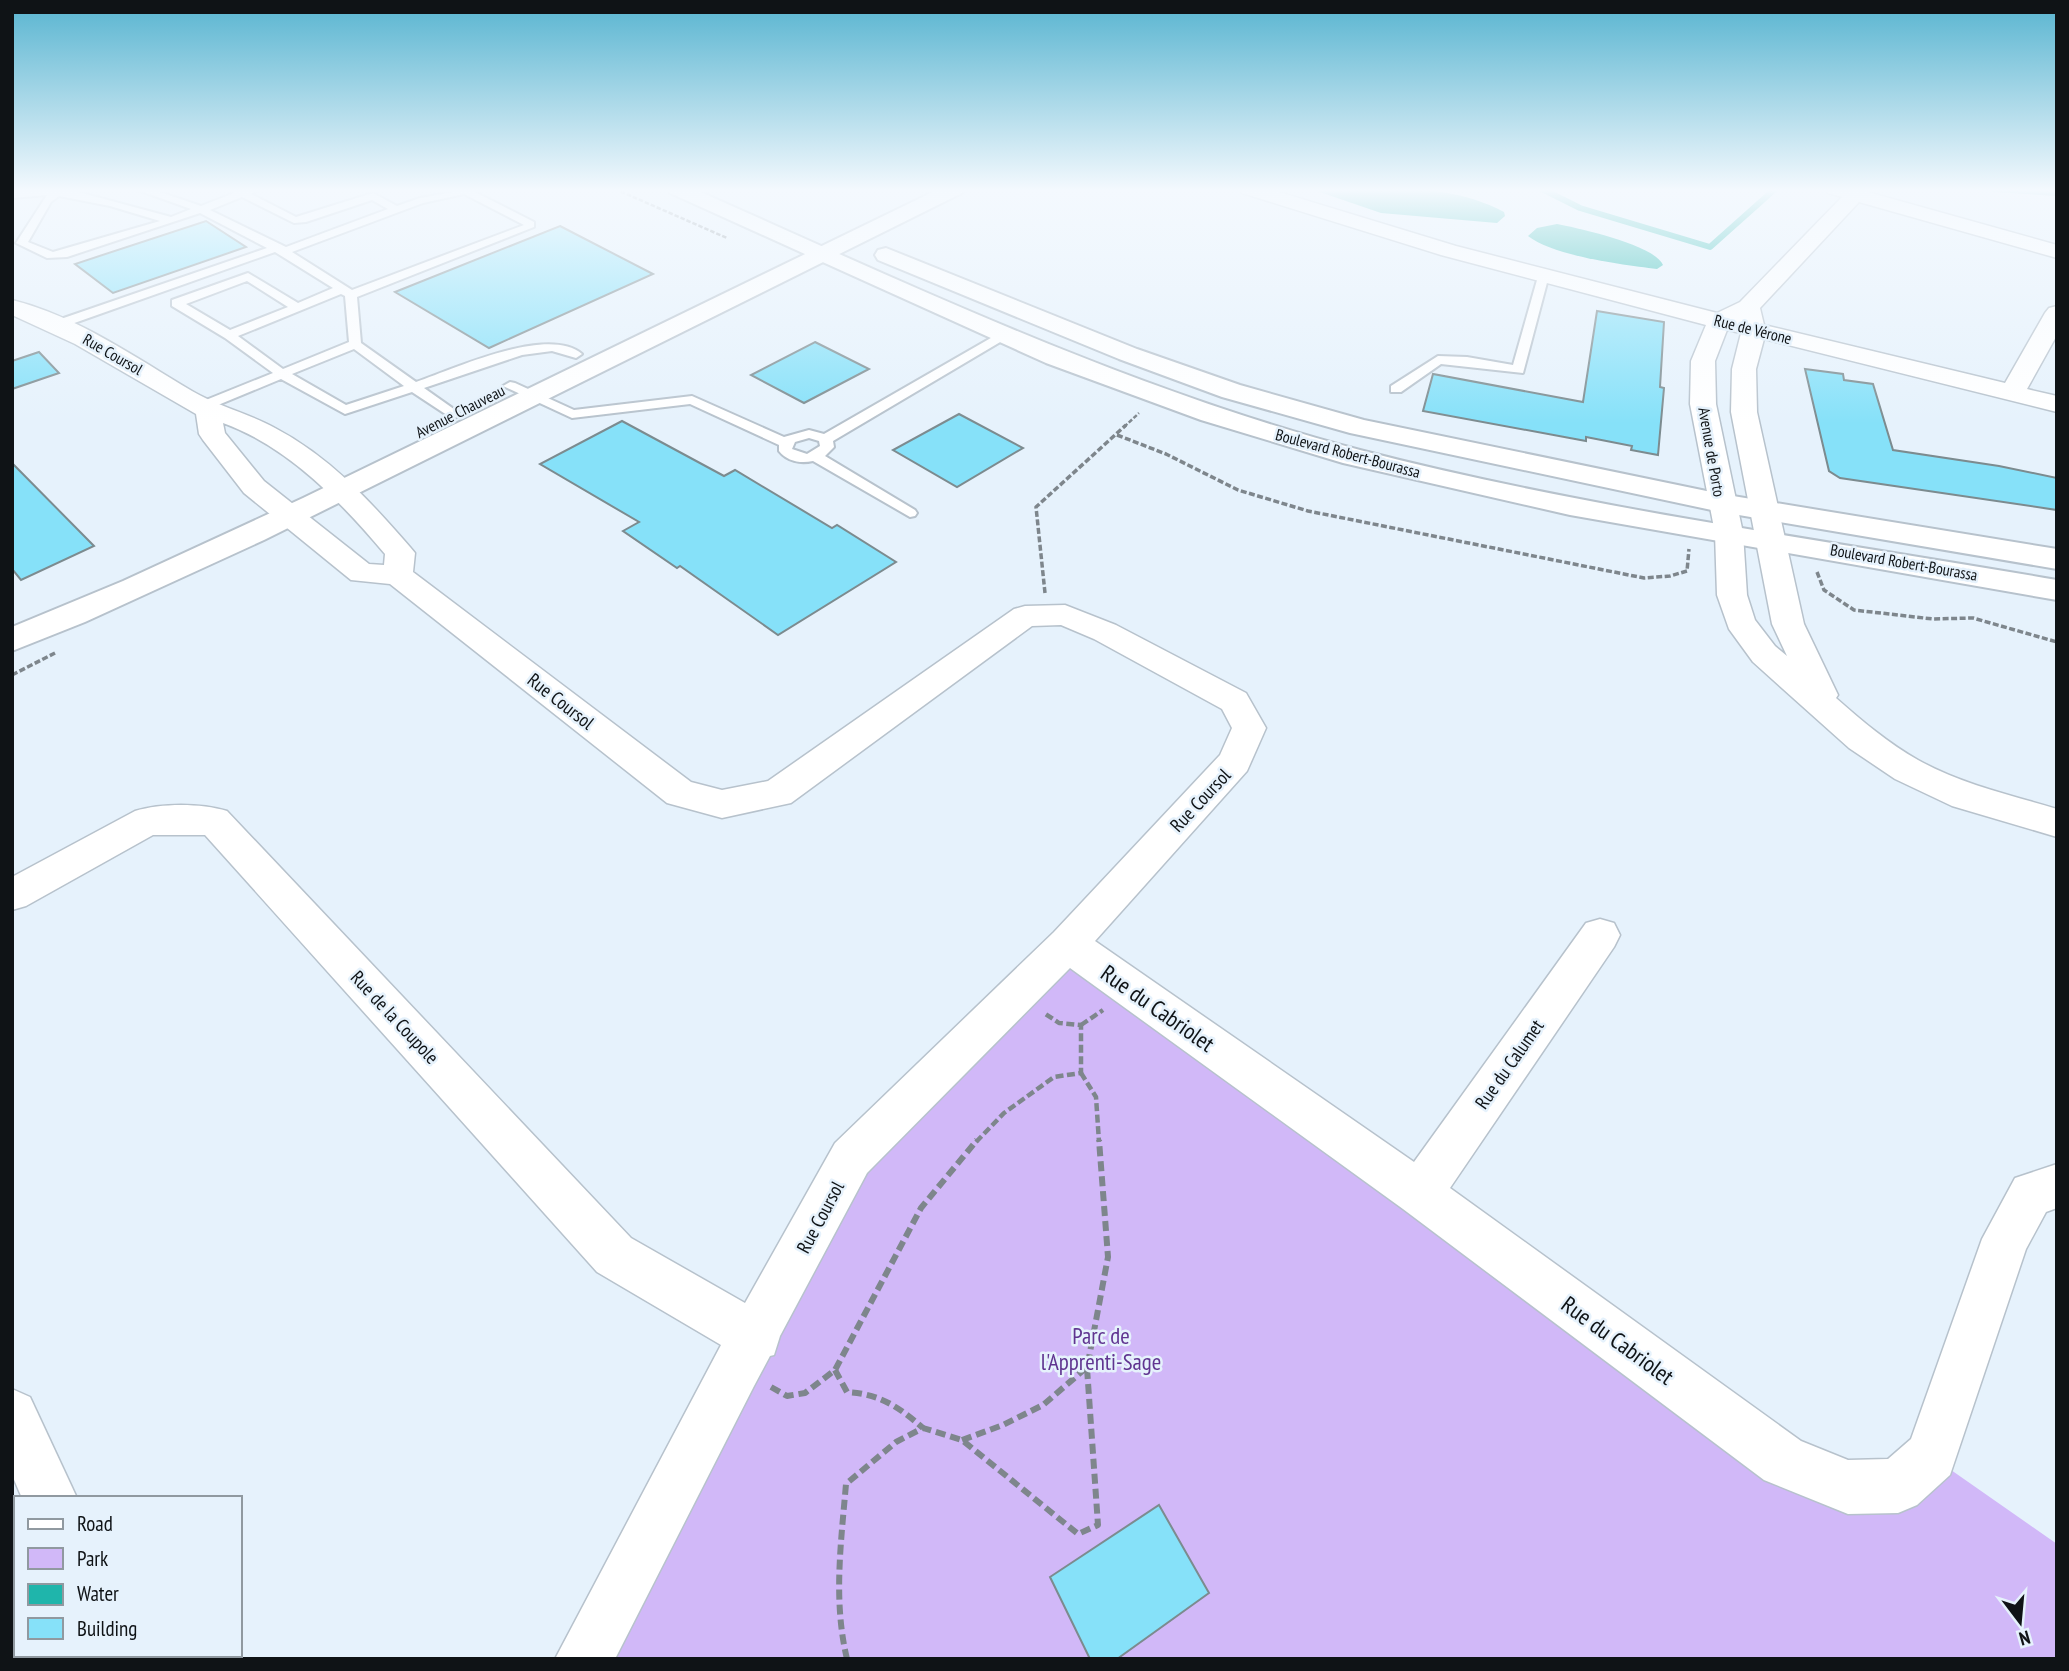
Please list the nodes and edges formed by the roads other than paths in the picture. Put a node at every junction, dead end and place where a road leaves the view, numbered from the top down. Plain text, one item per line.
1 (229, 267) edge
2 (309, 267) edge
3 (416, 267) edge
4 (761, 267) edge
5 (765, 267) edge
6 (871, 267) edge
7 (918, 267) edge
8 (1514, 267) edge
9 (1790, 267) edge
10 (1543, 275) junction
11 (346, 292) junction
12 (12, 307) edge
13 (297, 307) junction
14 (2057, 313) edge
15 (1751, 319) junction
16 (1719, 321) junction
17 (59, 324) junction
18 (229, 335) junction
19 (1003, 335) junction
20 (355, 344) junction
21 (576, 354) junction
22 (282, 374) junction
23 (412, 386) junction
24 (1396, 389) dead end
25 (522, 392) junction
26 (2012, 393) junction
27 (2057, 404) edge
28 (205, 409) junction
29 (453, 415) junction
30 (825, 439) junction
31 (786, 443) junction
32 (814, 456) junction
33 (335, 484) junction
34 (1721, 503) junction
35 (281, 510) junction
36 (910, 513) dead end
37 (1768, 525) junction
38 (1729, 533) junction
39 (2057, 559) edge
40 (398, 575) junction
41 (2057, 590) edge
42 (12, 626) edge
43 (12, 639) edge
44 (1826, 706) junction
45 (2057, 823) edge
46 (12, 895) edge
47 (1600, 934) dead end
48 (1068, 944) junction
49 (2057, 1186) edge
50 (1419, 1193) junction
51 (746, 1352) junction
52 (12, 1415) edge
53 (49, 1496) edge
54 (584, 1659) edge

1 - 17 lane
2 - 11 lane
3 - 11 lane
4 - 21 main road, Avenue Chauveau
5 - 25 main road
6 - 19 main road, Boulevard Robert-Bourassa
7 - 34 main road, Boulevard Robert-Bourassa
8 - 10 street, Rue de Vérone
9 - 15 street
10 - 16 street, Rue de Vérone
10 - 24 lane
11 - 13 lane
11 - 20 lane
12 - 17 street, Rue Coursol
13 - 18 lane
13 - 18 lane
14 - 26 street
15 - 16 street
15 - 26 street, Rue de Vérone
15 - 37 street
16 - 34 street, Avenue de Porto
17 - 28 street, Rue Coursol
18 - 22 lane
19 - 30 lane
19 - 38 main road, Boulevard Robert-Bourassa
20 - 22 lane
20 - 23 lane
21 - 23 lane
21 - 25 main road, Avenue Chauveau
22 - 23 lane
22 - 28 lane
23 - 29 lane
25 - 29 main road, Avenue Chauveau
25 - 31 lane
25 - 33 main road
26 - 27 street, Rue de Vérone
28 - 33 street, Rue Coursol
28 - 35 street
29 - 33 main road, Avenue Chauveau
30 - 31 lane
30 - 32 lane
31 - 32 lane
32 - 36 lane
33 - 35 main road
33 - 40 street, Rue Coursol
34 - 37 main road, Boulevard Robert-Bourassa
34 - 38 street, Avenue de Porto
35 - 40 street
35 - 42 main road
35 - 43 main road
37 - 38 main road, Boulevard Robert-Bourassa
37 - 39 main road, Boulevard Robert-Bourassa
37 - 41 main road, Boulevard Robert-Bourassa
37 - 44 street
38 - 44 street, Avenue de Porto
40 - 48 street, Rue Coursol
44 - 45 street, Avenue de Porto
46 - 51 street, Rue de la Coupole
47 - 50 street, Rue du Calumet
48 - 50 street, Rue du Cabriolet
48 - 51 street, Rue Coursol
49 - 50 street, Rue du Cabriolet
51 - 54 street, Rue Coursol
52 - 53 street

